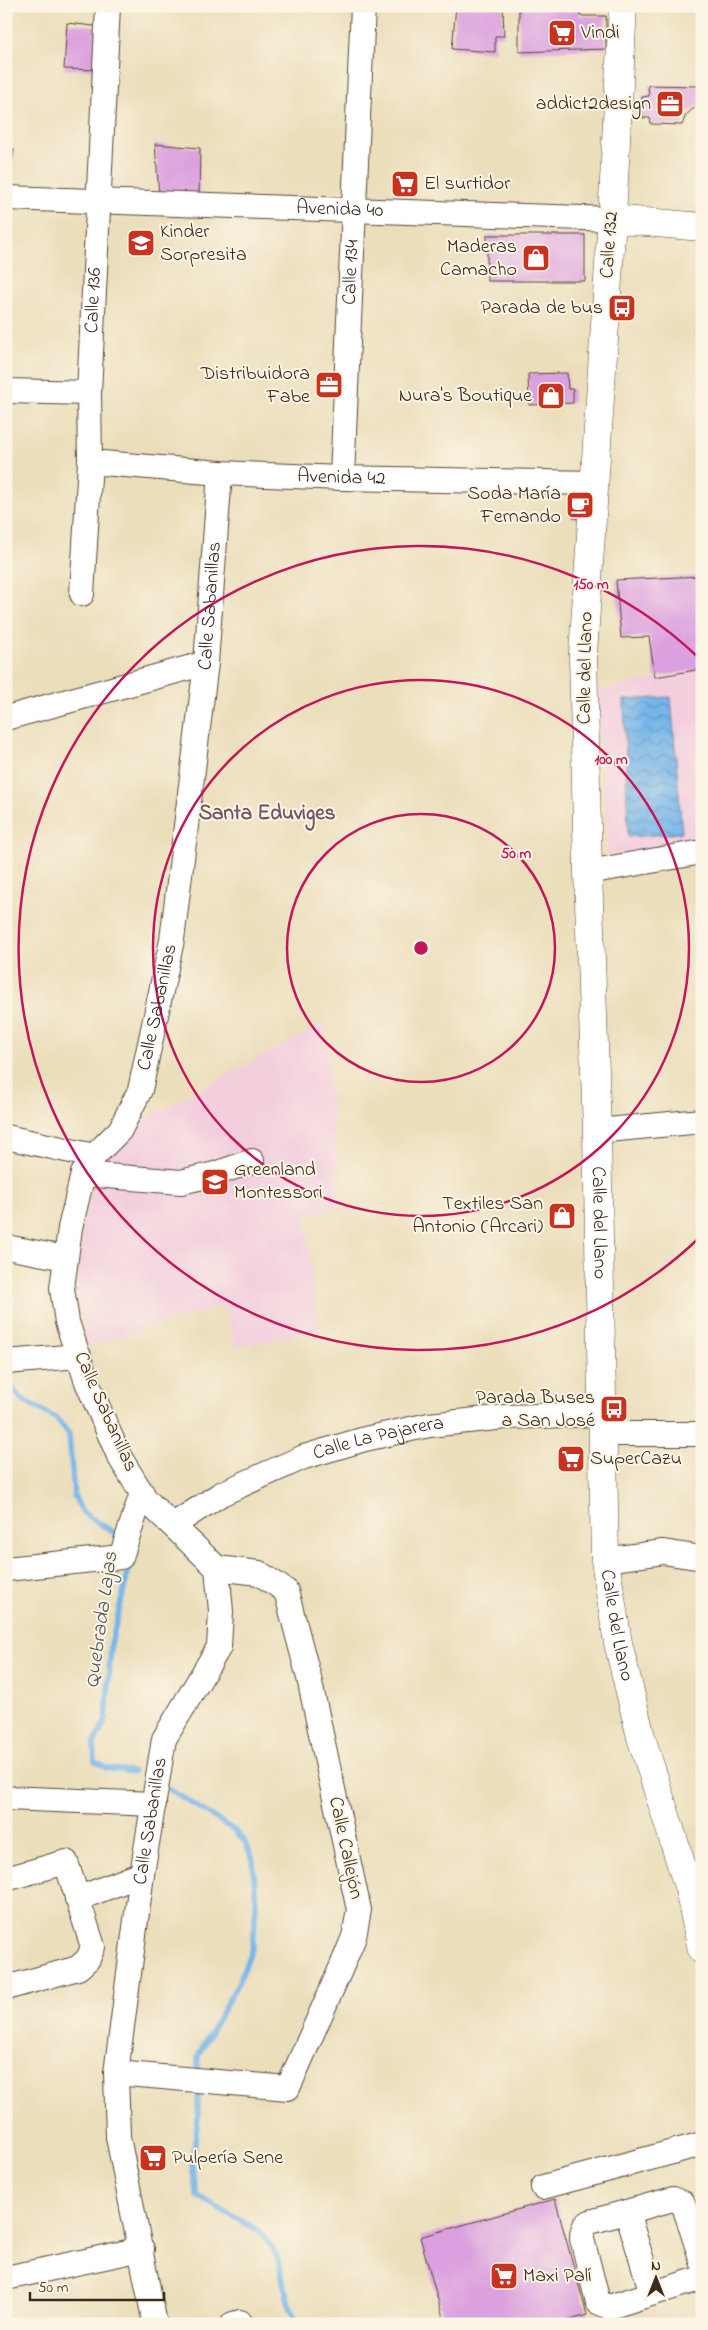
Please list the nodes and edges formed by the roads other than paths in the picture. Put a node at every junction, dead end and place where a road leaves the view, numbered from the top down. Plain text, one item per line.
1 (108, 6) edge
2 (363, 6) edge
3 (623, 6) edge
4 (6, 198) edge
5 (97, 202) junction
6 (353, 209) junction
7 (612, 220) junction
8 (702, 227) edge
9 (6, 391) edge
10 (88, 393) junction
11 (90, 462) junction
12 (220, 473) junction
13 (342, 478) junction
14 (594, 483) junction
15 (82, 594) dead end
16 (206, 663) junction
17 (6, 718) edge
18 (702, 852) edge
19 (588, 872) junction
20 (702, 1121) edge
21 (597, 1130) junction
22 (6, 1137) edge
23 (252, 1161) dead end
24 (88, 1165) junction
25 (6, 1247) edge
26 (65, 1258) junction
27 (79, 1356) junction
28 (10, 1362) edge
29 (603, 1424) junction
30 (702, 1434) edge
31 (142, 1493) junction
32 (173, 1525) junction
33 (702, 1558) edge
34 (605, 1560) junction
35 (217, 1568) junction
36 (6, 1569) edge
37 (6, 1798) edge
38 (154, 1804) junction
39 (142, 1874) junction
40 (6, 1879) edge
41 (77, 1899) junction
42 (702, 1950) edge
43 (6, 1988) edge
44 (116, 2073) junction
45 (702, 2144) edge
46 (543, 2187) dead end
47 (627, 2212) junction
48 (142, 2249) junction
49 (702, 2261) edge
50 (6, 2278) edge
51 (702, 2278) edge
52 (652, 2294) junction
53 (155, 2324) edge

1 - 5 street, Calle 136
2 - 6 street, Calle 134
3 - 7 main road, Calle 132
4 - 5 street, Avenida 40
5 - 6 street, Avenida 40
5 - 10 street, Calle 136
6 - 7 street, Avenida 40
6 - 13 street, Calle 134
7 - 8 main road, Avenida 40
7 - 14 main road, Calle 132
9 - 10 street
10 - 11 street, Calle 136
11 - 12 street, Avenida 42
11 - 15 street, Calle 136
12 - 13 street, Avenida 42
12 - 16 street, Calle Sabanillas
13 - 14 street, Avenida 42
14 - 19 main road, Calle del Llano
16 - 17 street
16 - 24 street, Calle Sabanillas
18 - 19 street
19 - 21 main road, Calle del Llano
20 - 21 street
21 - 29 main road, Calle del Llano
22 - 24 street
23 - 24 street
24 - 26 street, Calle Sabanillas
25 - 26 street
26 - 27 street, Calle Sabanillas
27 - 28 street
27 - 31 street, Calle Sabanillas
29 - 30 street, Calle La Pajarera
29 - 32 street, Calle La Pajarera
29 - 34 main road, Calle del Llano
31 - 32 street, Calle Sabanillas
31 - 36 street
32 - 35 street, Calle Sabanillas
33 - 34 street
34 - 42 main road, Calle del Llano
35 - 38 street, Calle Sabanillas
35 - 44 street, Calle Callejón
37 - 38 street
38 - 39 street, Calle Sabanillas
39 - 41 street
39 - 44 street, Calle Sabanillas
40 - 41 street
41 - 43 street
44 - 48 street, Calle Sabanillas
45 - 46 street
47 - 49 street
47 - 52 street
47 - 52 street
48 - 50 street
48 - 53 street, Calle Sabanillas
51 - 52 street

